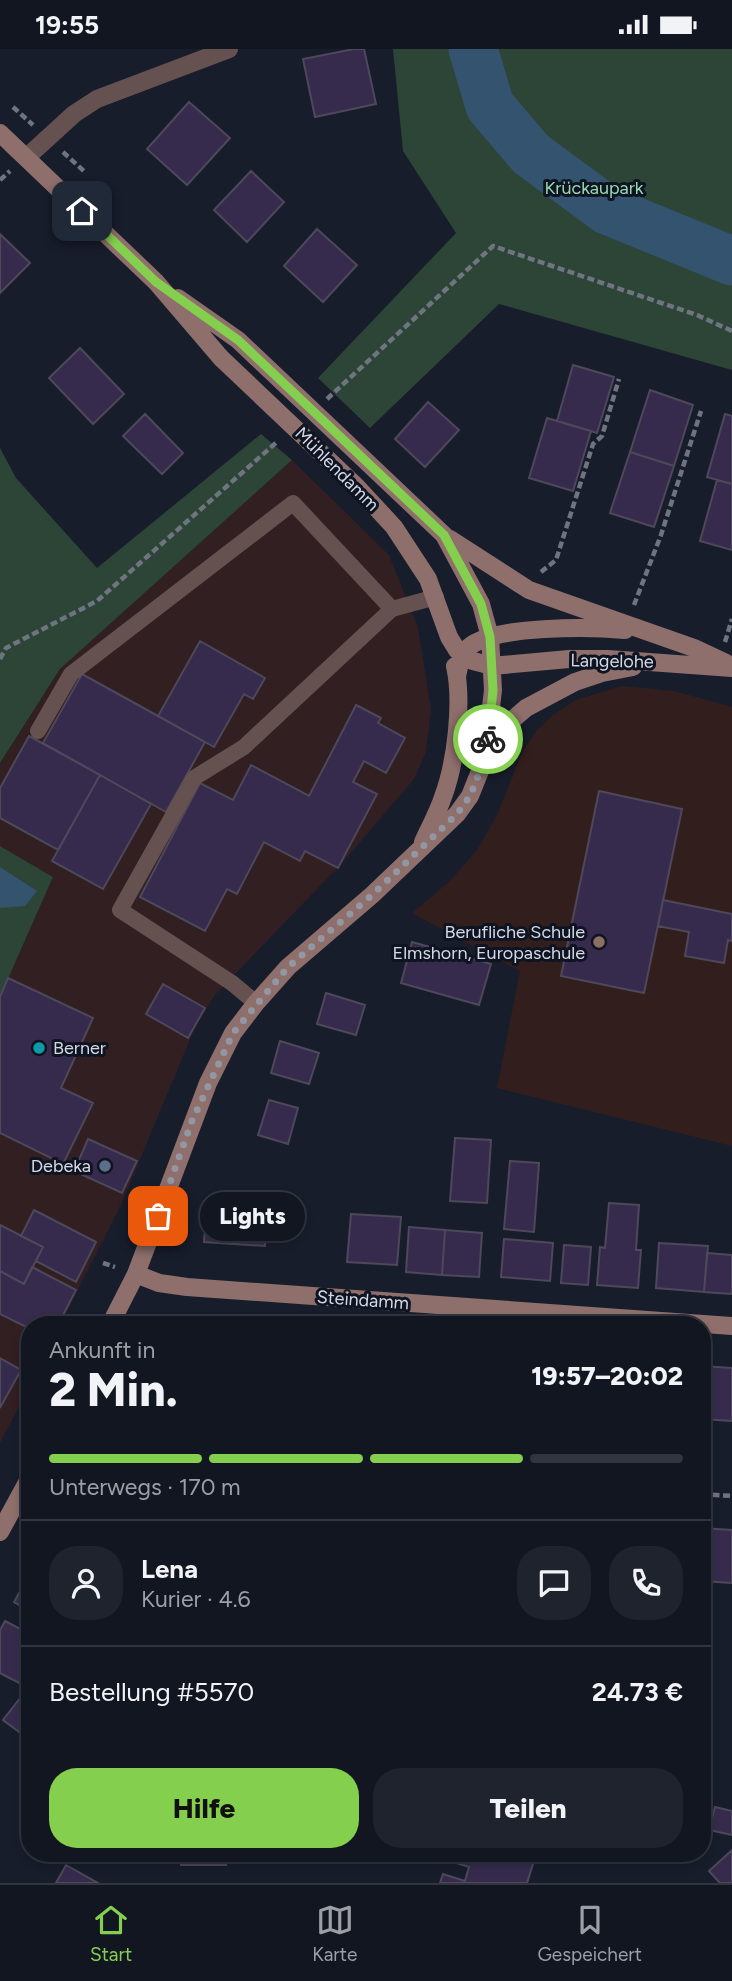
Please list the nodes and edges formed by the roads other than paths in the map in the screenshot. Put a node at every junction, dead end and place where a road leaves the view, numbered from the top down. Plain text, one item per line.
1 (229, 49) edge
2 (0, 134) edge
3 (27, 157) junction
4 (156, 282) junction
5 (444, 535) junction
6 (436, 597) junction
7 (392, 609) junction
8 (653, 633) junction
9 (449, 637) junction
10 (490, 637) junction
11 (464, 654) junction
12 (664, 662) junction
13 (492, 666) junction
14 (732, 667) edge
15 (457, 677) junction
16 (38, 731) dead end
17 (484, 761) junction
18 (420, 848) junction
19 (256, 1003) junction
20 (136, 1274) junction
21 (115, 1316) edge
22 (502, 1316) edge
23 (711, 1324) edge
24 (732, 1325) edge
25 (21, 1494) edge
26 (0, 1532) edge

1 - 3 street
2 - 3 street, Mühlendamm
3 - 4 street, Mühlendamm
4 - 5 street, Mühlendamm
4 - 6 street, Mühlendamm
5 - 8 street, Langelohe
5 - 10 street, Mühlendamm
6 - 7 lane
6 - 9 street, Mühlendamm
7 - 16 lane
7 - 19 lane
8 - 10 street, Langelohe
8 - 14 street, Langelohe
9 - 11 street, Mühlendamm
9 - 15 street
10 - 11 street, Langelohe
10 - 13 street, Mühlendamm
11 - 13 street, Mühlendamm
11 - 15 street
12 - 13 street, Langelohe
12 - 14 street, Langelohe
12 - 17 street
13 - 17 street, Mühlendamm
15 - 18 street
17 - 18 street
18 - 19 street
19 - 20 street
20 - 21 street
20 - 22 street, Steindamm
23 - 24 street, Steindamm
25 - 26 street

